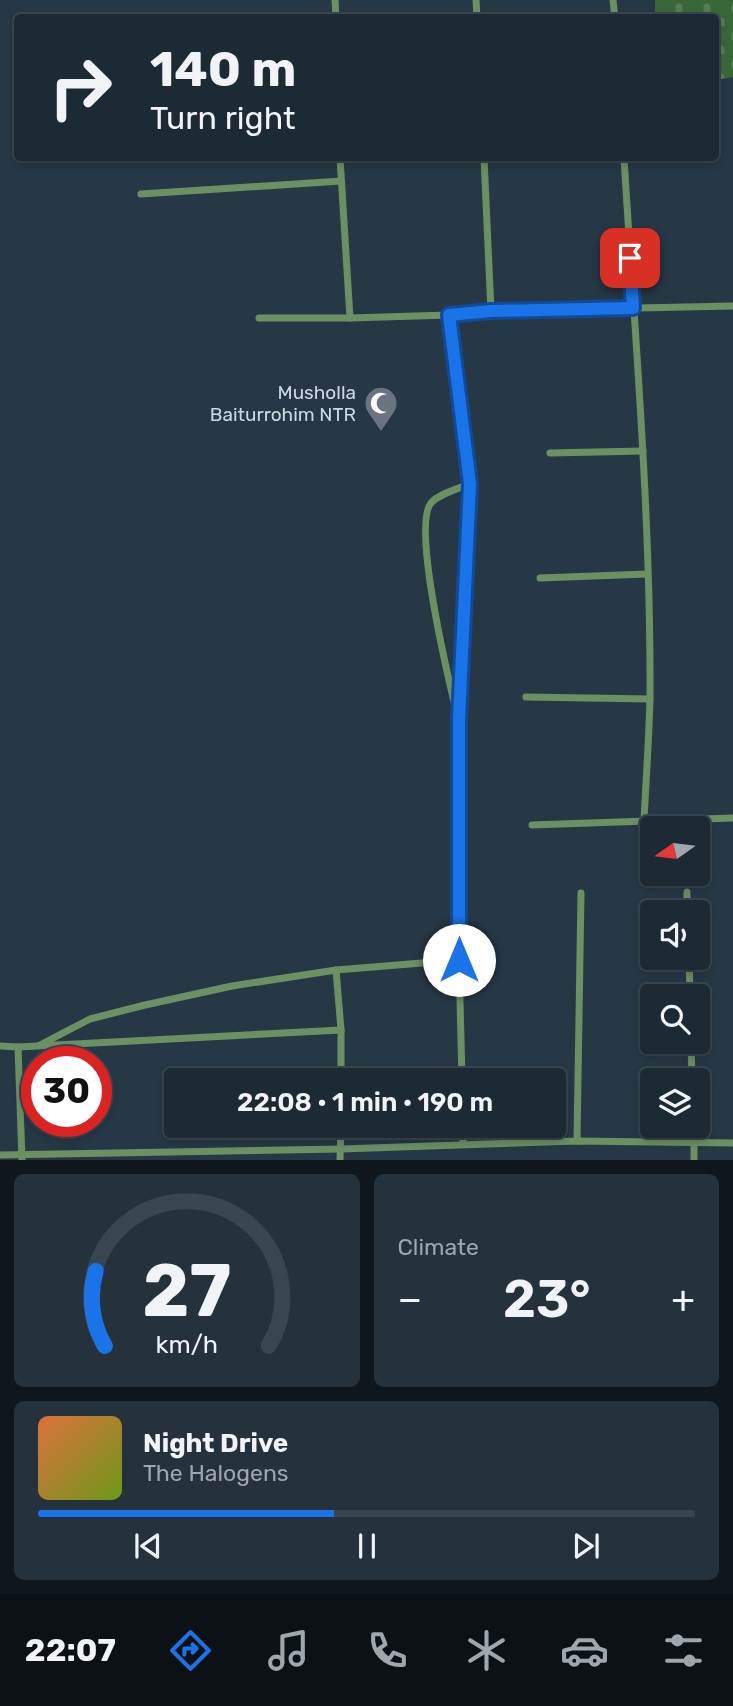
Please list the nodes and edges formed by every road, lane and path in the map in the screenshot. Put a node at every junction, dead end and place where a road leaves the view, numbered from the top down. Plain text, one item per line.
1 (340, 161) edge
2 (484, 161) edge
3 (624, 161) edge
4 (341, 181) junction
5 (141, 194) dead end
6 (733, 306) edge
7 (633, 308) junction
8 (491, 311) junction
9 (449, 315) junction
10 (259, 318) dead end
11 (350, 318) junction
12 (643, 451) junction
13 (550, 453) dead end
14 (470, 484) junction
15 (647, 574) junction
16 (540, 578) dead end
17 (526, 697) dead end
18 (650, 699) junction
19 (459, 719) junction
20 (643, 816) edge
21 (733, 818) edge
22 (710, 819) edge
23 (640, 820) edge
24 (532, 825) dead end
25 (687, 892) dead end
26 (581, 893) dead end
27 (687, 900) edge
28 (459, 960) junction
29 (337, 970) junction
30 (341, 1030) junction
31 (40, 1045) junction
32 (0, 1046) edge
33 (18, 1047) junction
34 (341, 1068) edge
35 (462, 1068) edge
36 (341, 1138) edge
37 (463, 1138) edge
38 (694, 1138) edge
39 (577, 1141) junction
40 (733, 1143) edge
41 (463, 1144) junction
42 (694, 1144) junction
43 (341, 1149) junction
44 (0, 1155) edge
45 (22, 1157) edge
46 (340, 1160) edge
47 (694, 1160) edge

1 - 4 street
2 - 8 street
3 - 7 street
4 - 5 street
4 - 11 street
6 - 7 street
7 - 8 street
7 - 12 street
8 - 9 street
9 - 11 street
9 - 14 street
10 - 11 street
12 - 13 street
12 - 15 street
14 - 19 street
14 - 19 street
15 - 16 street
15 - 18 street
17 - 18 street
18 - 20 street
19 - 28 street
21 - 22 street
23 - 24 street
25 - 27 street
26 - 39 street
28 - 29 street
28 - 35 street
29 - 30 street
29 - 31 street
30 - 31 street
30 - 34 street
31 - 33 street
32 - 33 street
33 - 45 street
36 - 43 street
37 - 41 street
38 - 42 street
39 - 41 street
39 - 42 street
40 - 42 street
41 - 43 street
42 - 47 street
43 - 45 street
43 - 46 street
44 - 45 street

